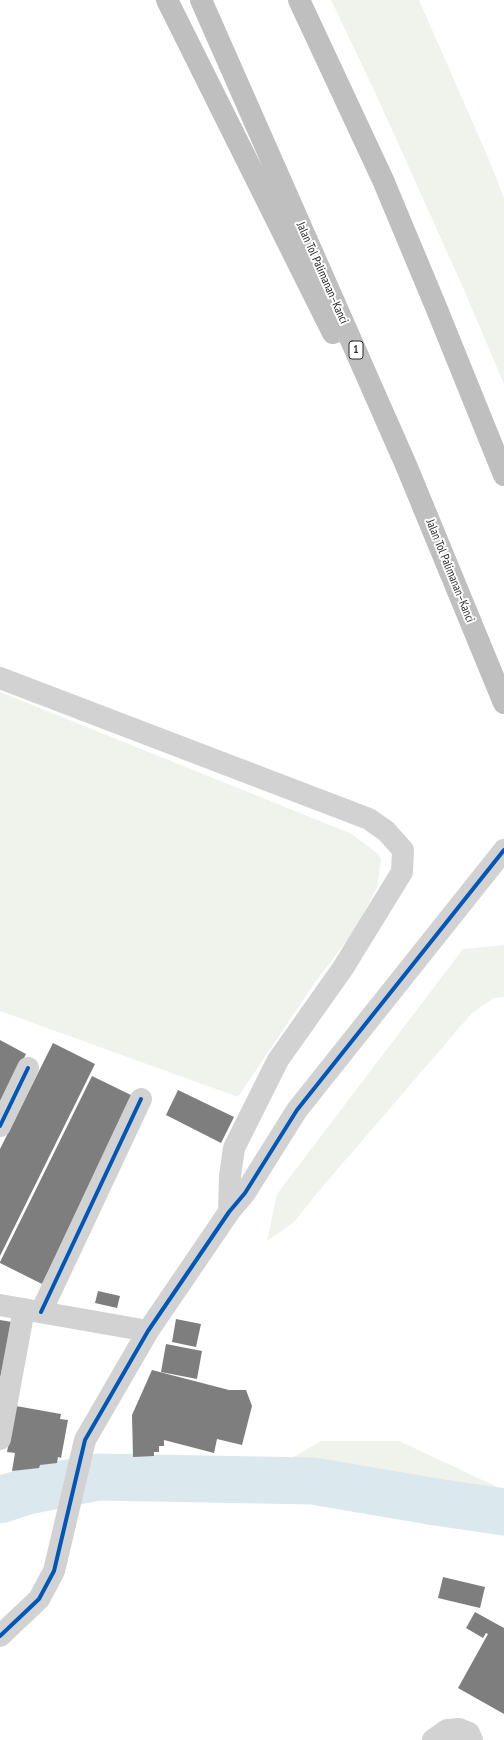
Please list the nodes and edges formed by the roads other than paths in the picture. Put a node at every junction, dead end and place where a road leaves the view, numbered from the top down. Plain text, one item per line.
1 (167, 0) edge
2 (201, 0) edge
3 (299, 0) edge
4 (406, 465) junction
5 (504, 475) edge
6 (0, 678) edge
7 (504, 703) edge
8 (504, 850) edge
9 (28, 1068) dead end
10 (141, 1100) dead end
11 (0, 1126) edge
12 (229, 1212) junction
13 (0, 1305) edge
14 (32, 1311) junction
15 (148, 1331) junction
16 (0, 1439) edge
17 (0, 1636) edge
18 (433, 1740) edge
19 (472, 1740) edge

1 - 4 highway
2 - 4 highway, Jalan Tol Palimanan–Kanci / 1
3 - 5 highway
4 - 7 highway, Jalan Tol Palimanan–Kanci / 1
6 - 12 street
8 - 12 street
9 - 11 street
10 - 14 street
12 - 15 street
13 - 14 street
14 - 15 street
14 - 16 street
15 - 17 street
18 - 19 street

